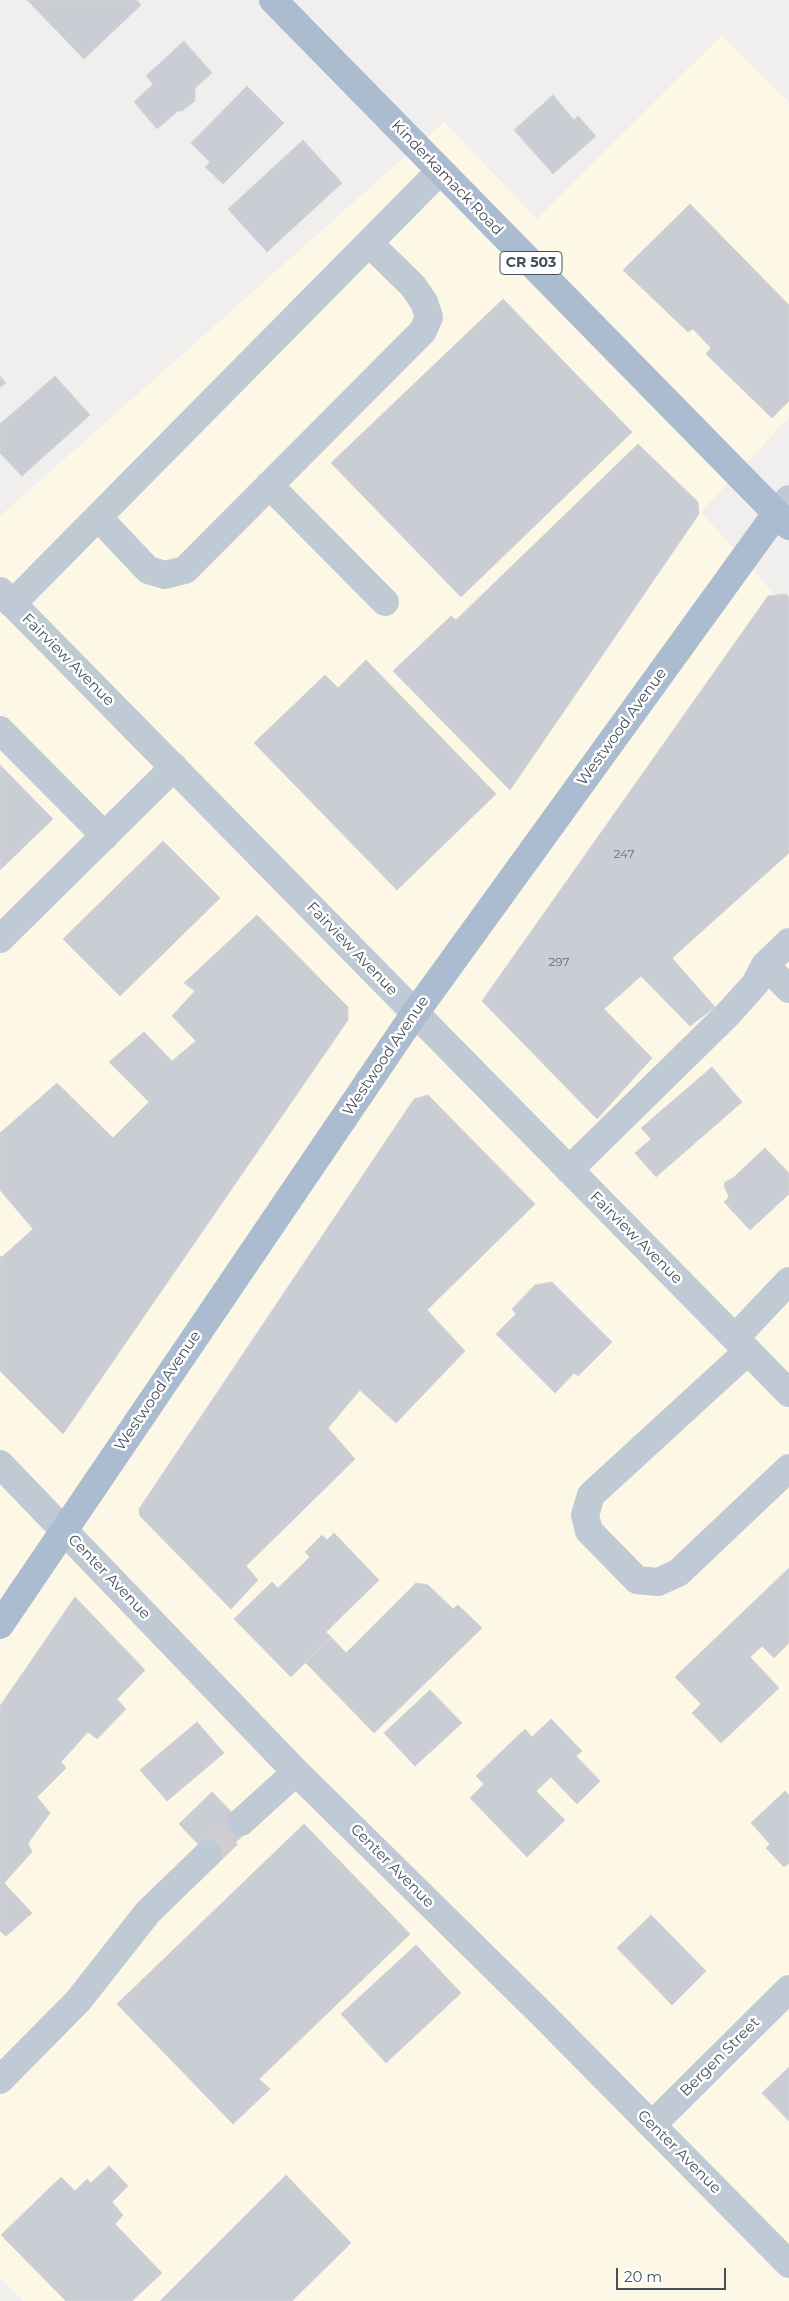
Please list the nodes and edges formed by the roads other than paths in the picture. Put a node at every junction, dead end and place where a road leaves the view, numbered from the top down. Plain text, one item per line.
1 (273, 0) edge
2 (440, 171) junction
3 (369, 243) junction
4 (269, 485) junction
5 (786, 513) edge
6 (98, 517) junction
7 (6, 597) edge
8 (385, 602) dead end
9 (0, 730) edge
10 (174, 767) junction
11 (105, 836) junction
12 (0, 939) edge
13 (789, 942) edge
14 (765, 965) junction
15 (789, 989) edge
16 (415, 1013) junction
17 (569, 1170) junction
18 (789, 1280) edge
19 (741, 1344) junction
20 (789, 1393) edge
21 (0, 1464) edge
22 (789, 1468) edge
23 (64, 1529) junction
24 (0, 1625) edge
25 (296, 1772) junction
26 (241, 1822) tunnel mouth
27 (208, 1854) tunnel mouth
28 (789, 1989) edge
29 (0, 2080) edge
30 (652, 2124) junction
31 (785, 2252) edge

1 - 2 main road, Kinderkamack Road / CR 503
2 - 3 street
2 - 5 main road, Kinderkamack Road / CR 503
3 - 4 street
3 - 6 street
4 - 6 street
4 - 8 street
5 - 16 main road, Westwood Avenue
6 - 7 street
7 - 10 street, Fairview Avenue
9 - 11 street
10 - 11 street
10 - 16 street, Fairview Avenue
11 - 12 street
13 - 14 street
14 - 15 street
14 - 17 street
16 - 17 street, Fairview Avenue
16 - 23 main road, Westwood Avenue
17 - 19 street, Fairview Avenue
18 - 19 street
19 - 20 street, Fairview Avenue
19 - 22 street
21 - 23 street, Center Avenue
23 - 24 main road, Westwood Avenue
23 - 25 street, Center Avenue
25 - 26 street
25 - 30 street, Center Avenue
27 - 29 street
28 - 30 street, Bergen Street
30 - 31 street, Center Avenue

